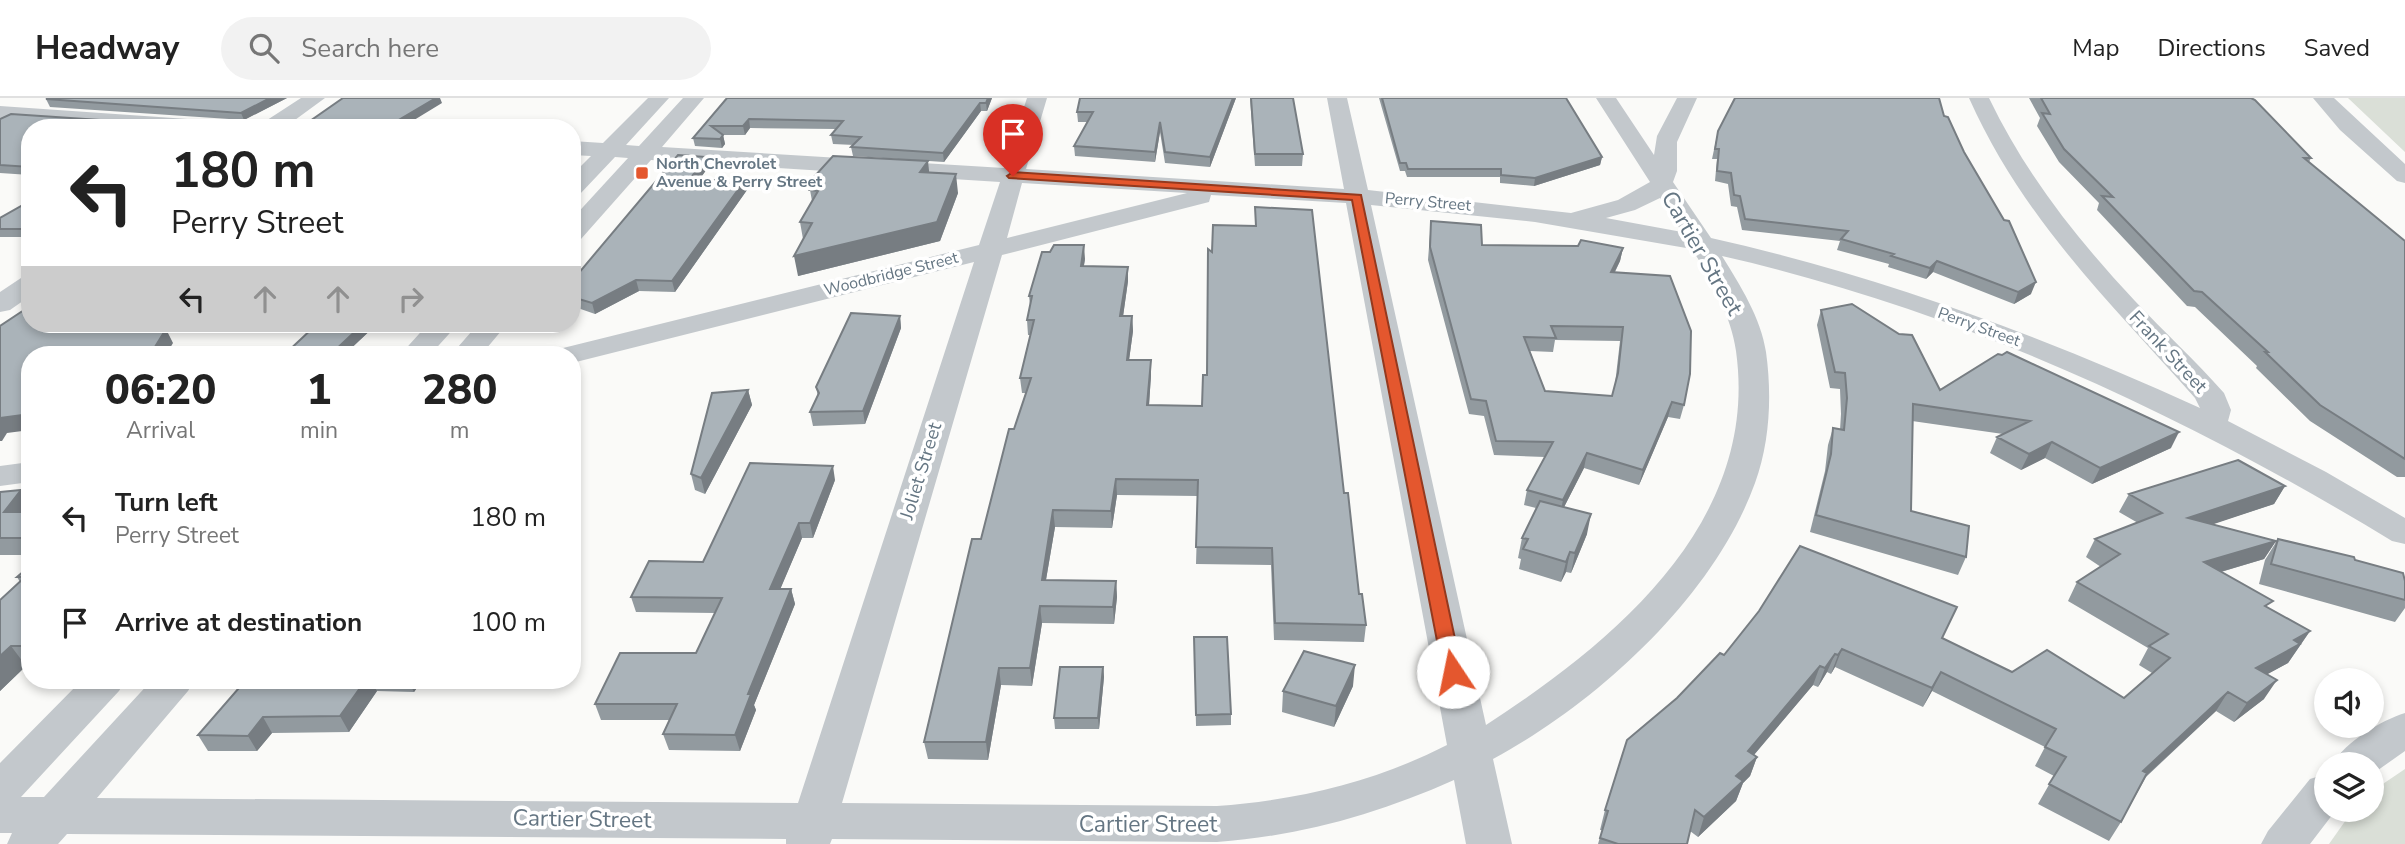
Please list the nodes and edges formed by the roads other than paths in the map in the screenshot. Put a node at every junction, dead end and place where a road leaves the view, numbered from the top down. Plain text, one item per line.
1 (315, 98) edge
2 (659, 98) edge
3 (694, 98) edge
4 (1037, 98) edge
5 (1337, 98) edge
6 (1606, 98) edge
7 (1687, 98) edge
8 (1979, 98) edge
9 (2323, 98) edge
10 (0, 112) edge
11 (111, 119) edge
12 (283, 119) edge
13 (581, 148) edge
14 (609, 150) junction
15 (645, 153) junction
16 (1013, 176) junction
17 (2405, 176) edge
18 (581, 180) edge
19 (1662, 183) junction
20 (1211, 188) junction
21 (1357, 197) junction
22 (1563, 218) junction
23 (581, 224) edge
24 (1702, 244) junction
25 (989, 249) junction
26 (21, 290) edge
27 (0, 304) edge
28 (435, 333) edge
29 (485, 333) edge
30 (423, 346) edge
31 (473, 346) edge
32 (581, 352) edge
33 (2208, 423) junction
34 (21, 473) edge
35 (0, 476) edge
36 (2405, 533) edge
37 (97, 689) edge
38 (167, 689) edge
39 (2405, 729) edge
40 (2372, 752) edge
41 (1470, 753) junction
42 (0, 791) edge
43 (2314, 806) edge
44 (0, 816) edge
45 (42, 830) edge
46 (811, 833) edge
47 (1489, 844) edge
48 (2284, 844) edge

1 - 12 street
2 - 14 street
3 - 15 street
4 - 16 street, Joliet Street
5 - 21 street
6 - 19 street, Cartier Street
7 - 19 street
8 - 33 street, Frank Street
9 - 17 street
10 - 11 street
13 - 14 street, Perry Street
14 - 15 street, Perry Street
14 - 18 street
15 - 16 street, Perry Street
15 - 23 street
16 - 20 street, Perry Street
16 - 25 street, Joliet Street
19 - 22 street
19 - 24 street, Cartier Street
20 - 21 street, Perry Street
20 - 25 street, Woodbridge Street
21 - 22 street, Perry Street
21 - 41 street
22 - 24 street, Perry Street
24 - 33 street, Perry Street
24 - 41 street, Cartier Street
25 - 32 street, Woodbridge Street
25 - 46 street, Joliet Street
26 - 27 street
28 - 30 street
29 - 31 street
33 - 36 street, Frank Street
34 - 35 street
37 - 42 street
38 - 45 street
39 - 40 street
41 - 46 street, Cartier Street
41 - 47 street
43 - 48 street
44 - 45 street, Cartier Street
45 - 46 street, Cartier Street

